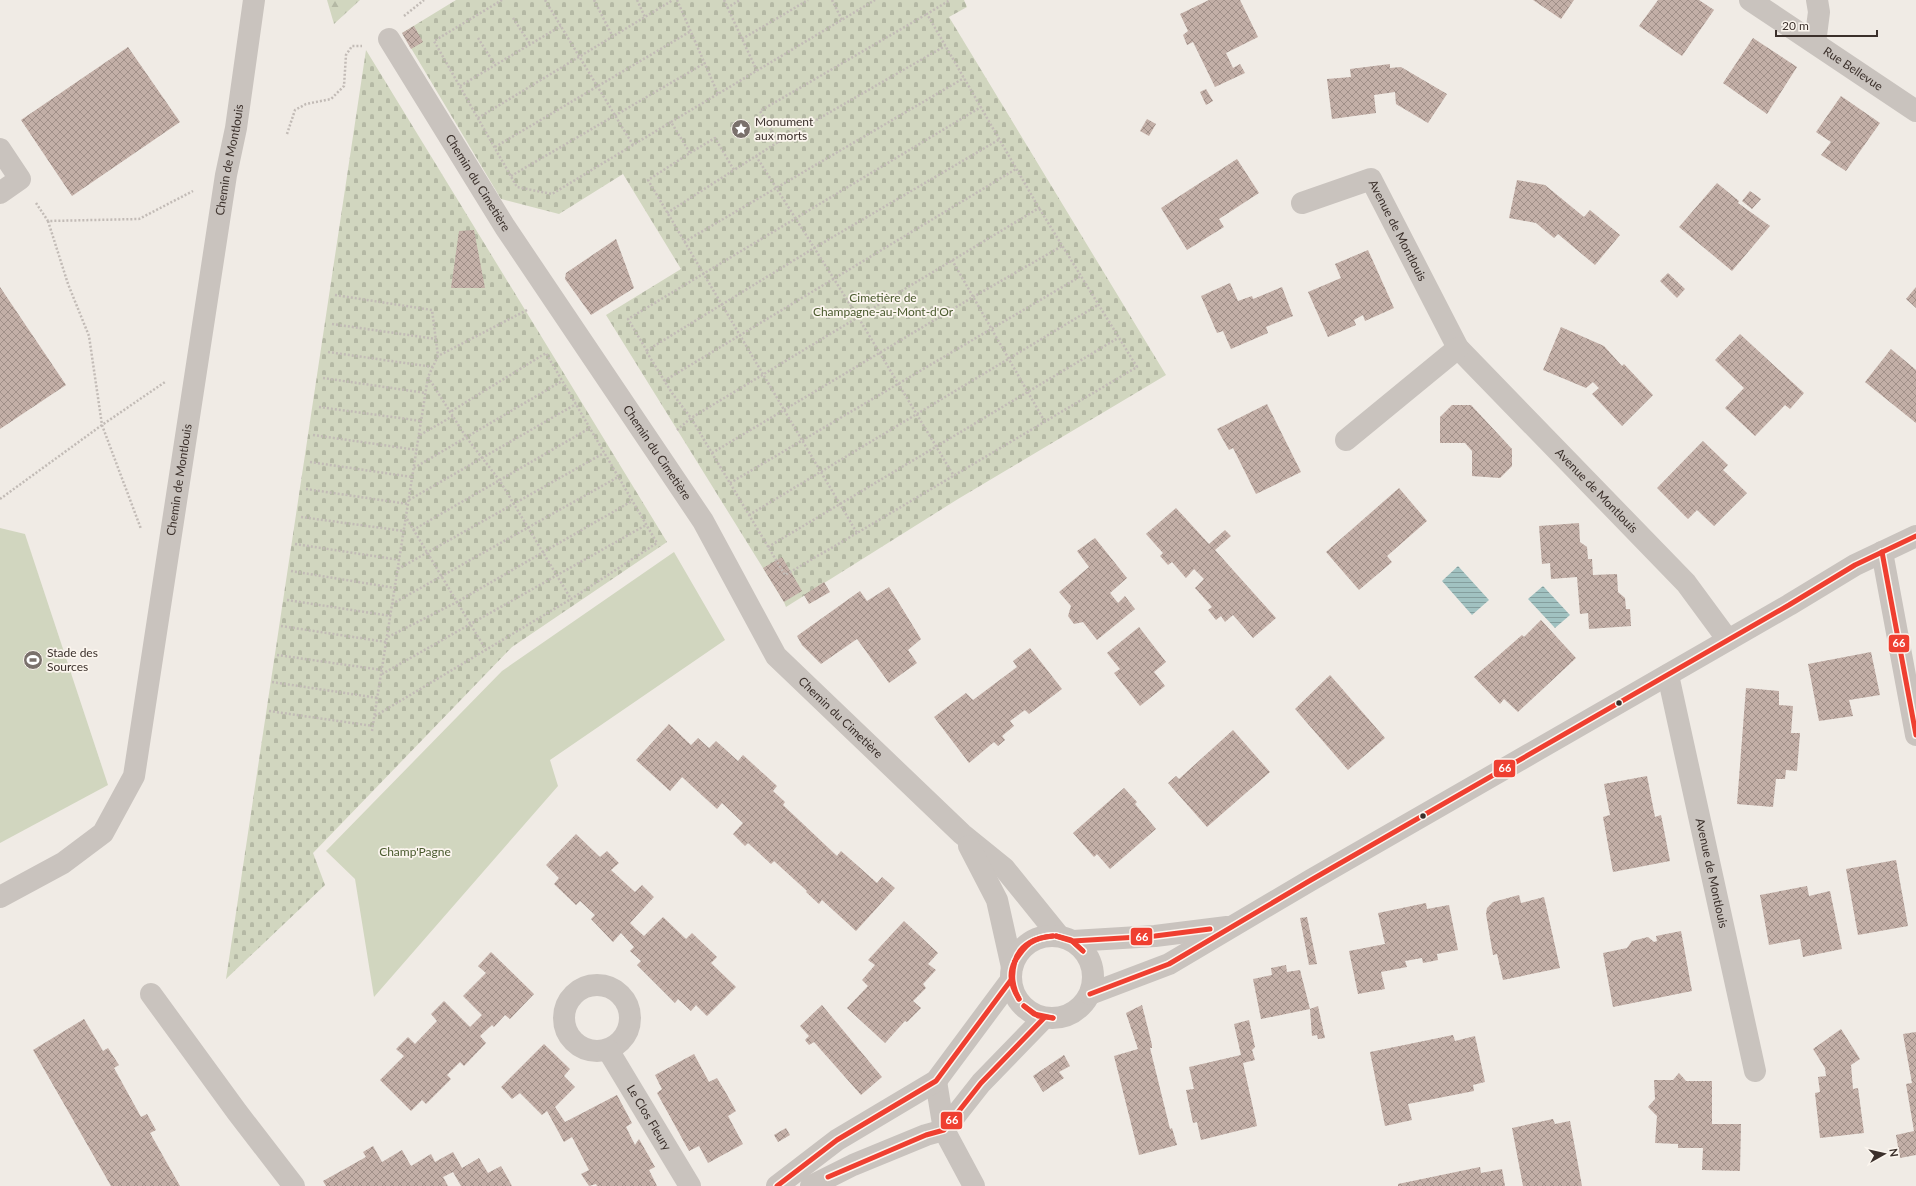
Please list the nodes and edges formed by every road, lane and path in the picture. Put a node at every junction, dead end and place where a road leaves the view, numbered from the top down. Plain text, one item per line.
1 (254, 0) edge
2 (502, 0) edge
3 (545, 0) edge
4 (594, 0) edge
5 (637, 0) edge
6 (673, 0) edge
7 (677, 0) edge
8 (724, 0) edge
9 (740, 0) edge
10 (808, 0) edge
11 (832, 0) edge
12 (875, 0) edge
13 (950, 0) edge
14 (1750, 0) edge
15 (1817, 0) edge
16 (727, 8) junction
17 (927, 14) junction
18 (645, 17) junction
19 (513, 18) dead end
20 (842, 20) junction
21 (561, 26) junction
22 (691, 31) junction
23 (613, 37) junction
24 (478, 38) dead end
25 (389, 39) joint
26 (742, 39) junction
27 (1815, 43) junction
28 (530, 44) junction
29 (945, 46) junction
30 (580, 57) junction
31 (705, 63) junction
32 (495, 65) junction
33 (757, 71) junction
34 (964, 78) junction
35 (460, 86) junction
36 (597, 87) junction
37 (718, 94) junction
38 (981, 107) junction
39 (1916, 111) edge
40 (615, 116) junction
41 (478, 118) junction
42 (671, 122) junction
43 (287, 134) dead end
44 (1000, 139) junction
45 (778, 142) junction
46 (633, 145) junction
47 (495, 147) junction
48 (0, 149) edge
49 (690, 153) junction
50 (756, 156) junction
51 (1016, 168) junction
52 (734, 170) junction
53 (226, 175) junction
54 (511, 176) junction
55 (20, 179) junction
56 (776, 188) junction
57 (0, 193) edge
58 (1302, 203) dead end
59 (1039, 208) junction
60 (667, 213) junction
61 (796, 220) junction
62 (48, 221) junction
63 (684, 242) junction
64 (1062, 246) junction
65 (814, 248) junction
66 (952, 260) junction
67 (703, 273) junction
68 (1081, 276) junction
69 (834, 280) junction
70 (335, 295) dead end
71 (551, 295) junction
72 (973, 297) junction
73 (721, 305) junction
74 (1098, 305) junction
75 (858, 317) junction
76 (332, 324) dead end
77 (991, 329) junction
78 (740, 336) junction
79 (1118, 338) junction
80 (436, 339) junction
81 (1458, 348) junction
82 (647, 350) junction
83 (328, 352) dead end
84 (879, 353) junction
85 (438, 356) junction
86 (1009, 360) junction
87 (197, 361) junction
88 (433, 367) junction
89 (762, 375) junction
90 (428, 377) junction
91 (323, 378) dead end
92 (562, 381) junction
93 (664, 381) junction
94 (898, 384) junction
95 (1028, 392) junction
96 (426, 393) junction
97 (576, 404) junction
98 (319, 406) dead end
99 (784, 411) junction
100 (450, 412) junction
101 (917, 415) junction
102 (453, 416) junction
103 (691, 418) junction
104 (422, 421) junction
105 (1045, 422) junction
106 (102, 425) junction
107 (590, 428) junction
108 (313, 435) dead end
109 (420, 435) junction
110 (466, 436) junction
111 (802, 440) junction
112 (1346, 440) dead end
113 (935, 446) junction
114 (654, 449) junction
115 (417, 450) junction
116 (604, 453) junction
117 (712, 453) junction
118 (483, 458) junction
119 (310, 462) dead end
120 (414, 468) junction
121 (821, 472) junction
122 (954, 476) junction
123 (412, 477) junction
124 (618, 477) junction
125 (500, 481) junction
126 (730, 484) junction
127 (306, 489) dead end
128 (0, 499) edge
129 (409, 500) junction
130 (632, 500) junction
131 (839, 503) junction
132 (408, 504) junction
133 (514, 504) junction
134 (749, 515) junction
135 (301, 517) dead end
136 (406, 518) junction
137 (646, 525) junction
138 (528, 528) junction
139 (413, 530) junction
140 (404, 531) junction
141 (857, 533) junction
142 (144, 536) dead end
143 (1916, 536) edge
144 (295, 544) dead end
145 (768, 547) junction
146 (542, 551) junction
147 (1882, 552) junction
148 (427, 553) junction
149 (400, 560) junction
150 (398, 569) junction
151 (291, 571) dead end
152 (556, 575) junction
153 (442, 577) junction
154 (395, 588) junction
155 (571, 599) junction
156 (287, 600) dead end
157 (457, 602) junction
158 (392, 604) junction
159 (391, 616) junction
160 (471, 625) junction
161 (281, 626) dead end
162 (387, 637) junction
163 (1728, 640) junction
164 (386, 642) junction
165 (486, 650) junction
166 (277, 655) dead end
167 (382, 670) junction
168 (381, 674) junction
169 (1668, 675) junction
170 (272, 682) dead end
171 (378, 698) junction
172 (269, 711) dead end
173 (375, 716) junction
174 (373, 726) junction
175 (372, 731) dead end
176 (1916, 735) edge
177 (962, 834) junction
178 (0, 897) edge
179 (1238, 925) junction
180 (1066, 938) junction
181 (1012, 974) junction
182 (151, 994) dead end
183 (1090, 994) junction
184 (1044, 1018) junction
185 (608, 1050) dead end
186 (1755, 1071) dead end
187 (936, 1081) junction
188 (944, 1130) junction
189 (294, 1186) edge
190 (690, 1186) edge
191 (778, 1186) edge
192 (811, 1186) edge
193 (974, 1186) edge

1 - 53 street, Chemin de Montlouis
2 - 35 path
3 - 21 path
4 - 23 path
5 - 18 path
6 - 18 path
7 - 22 path
8 - 16 path
9 - 16 path
10 - 26 path
11 - 20 path
12 - 20 path
13 - 17 path
14 - 27 street, Rue Bellevue
15 - 27 street
16 - 26 path
17 - 29 path
17 - 45 path
18 - 23 path
19 - 28 path
20 - 33 path
21 - 28 path
21 - 30 path
22 - 31 path
22 - 36 path
23 - 30 path
24 - 32 path
25 - 43 path
25 - 71 street, Chemin du Cimetière
26 - 33 path
27 - 39 street, Rue Bellevue
28 - 32 path
29 - 34 path
29 - 45 path
30 - 36 path
30 - 41 path
31 - 37 path
31 - 40 path
32 - 35 path
33 - 37 path
34 - 38 path
34 - 56 path
35 - 41 path
36 - 40 path
36 - 47 path
37 - 42 path
38 - 44 path
38 - 61 path
40 - 46 path
40 - 54 path
41 - 47 path
42 - 46 path
42 - 49 path
44 - 51 path
44 - 65 path
45 - 50 path
46 - 54 path
47 - 54 path
48 - 55 street
49 - 52 path
49 - 60 path
50 - 52 path
50 - 56 path
51 - 59 path
51 - 69 path
52 - 60 path
53 - 62 path
53 - 87 street, Chemin de Montlouis
55 - 57 street
55 - 62 path
56 - 61 path
56 - 63 path
58 - 81 street, Avenue de Montlouis
59 - 64 path
59 - 66 path
60 - 63 path
61 - 65 path
61 - 67 path
62 - 106 path
63 - 67 path
64 - 68 path
64 - 72 path
65 - 69 path
65 - 73 path
66 - 72 path
66 - 75 path
67 - 73 path
67 - 82 path
68 - 74 path
68 - 77 path
69 - 75 path
69 - 78 path
70 - 80 path
71 - 85 path
71 - 114 street, Chemin du Cimetière
72 - 77 path
72 - 84 path
73 - 78 path
73 - 82 path
74 - 79 path
74 - 86 path
75 - 84 path
75 - 89 path
76 - 80 path
77 - 86 path
77 - 94 path
78 - 89 path
78 - 93 path
79 - 95 path
79 - 105 path
80 - 85 path
81 - 112 street
81 - 163 street, Avenue de Montlouis
82 - 93 path
83 - 88 path
84 - 94 path
84 - 99 path
85 - 88 path
86 - 95 path
86 - 101 path
87 - 106 path
87 - 178 street, Chemin de Montlouis
88 - 90 path
89 - 99 path
89 - 103 path
90 - 96 path
90 - 100 path
91 - 96 path
92 - 97 path
92 - 100 path
92 - 110 path
93 - 103 path
94 - 101 path
94 - 111 path
95 - 105 path
95 - 113 path
96 - 104 path
97 - 107 path
97 - 118 path
98 - 104 path
99 - 111 path
99 - 117 path
100 - 102 path
101 - 113 path
101 - 121 path
102 - 109 path
102 - 110 path
103 - 114 path
103 - 117 path
104 - 109 path
105 - 122 path
106 - 128 path
106 - 142 path
107 - 116 path
107 - 125 path
108 - 115 path
109 - 115 path
110 - 118 path
110 - 120 path
111 - 121 path
111 - 126 path
113 - 122 path
113 - 131 path
114 - 177 street, Chemin du Cimetière
115 - 120 path
116 - 124 path
116 - 133 path
117 - 126 path
118 - 125 path
118 - 129 path
119 - 123 path
120 - 123 path
121 - 131 path
121 - 134 path
122 - 141 path
123 - 129 path
124 - 130 path
124 - 138 path
125 - 133 path
125 - 139 path
126 - 134 path
127 - 132 path
129 - 132 path
130 - 137 path
130 - 146 path
131 - 141 path
131 - 145 path
132 - 136 path
133 - 138 path
133 - 148 path
134 - 145 path
135 - 140 path
136 - 139 path
136 - 140 path
137 - 152 path
137 - 155 path
138 - 146 path
138 - 153 path
139 - 148 path
140 - 149 path
141 - 145 path
143 - 147 street
144 - 149 path
146 - 152 path
146 - 157 path
147 - 163 street
147 - 176 street
148 - 150 path
148 - 153 path
149 - 150 path
150 - 154 path
151 - 154 path
152 - 155 path
152 - 160 path
153 - 157 path
153 - 158 path
154 - 158 path
155 - 165 path
156 - 159 path
157 - 160 path
157 - 162 path
158 - 159 path
159 - 162 path
160 - 165 path
160 - 168 path
161 - 164 path
162 - 164 path
163 - 169 street
164 - 167 path
165 - 173 path
166 - 167 path
167 - 168 path
168 - 171 path
169 - 179 street
169 - 186 street, Avenue de Montlouis
170 - 171 path
171 - 173 path
172 - 174 path
173 - 174 path
174 - 175 path
177 - 180 street, Chemin du Cimetière
177 - 181 street, Chemin du Cimetière
179 - 180 street
179 - 183 street
180 - 181 street
180 - 183 street
181 - 184 street
181 - 187 street
182 - 189 street
183 - 184 street
184 - 188 street
185 - 190 street, Le Clos Fleury
187 - 188 street
187 - 191 street
188 - 192 street
188 - 193 street

